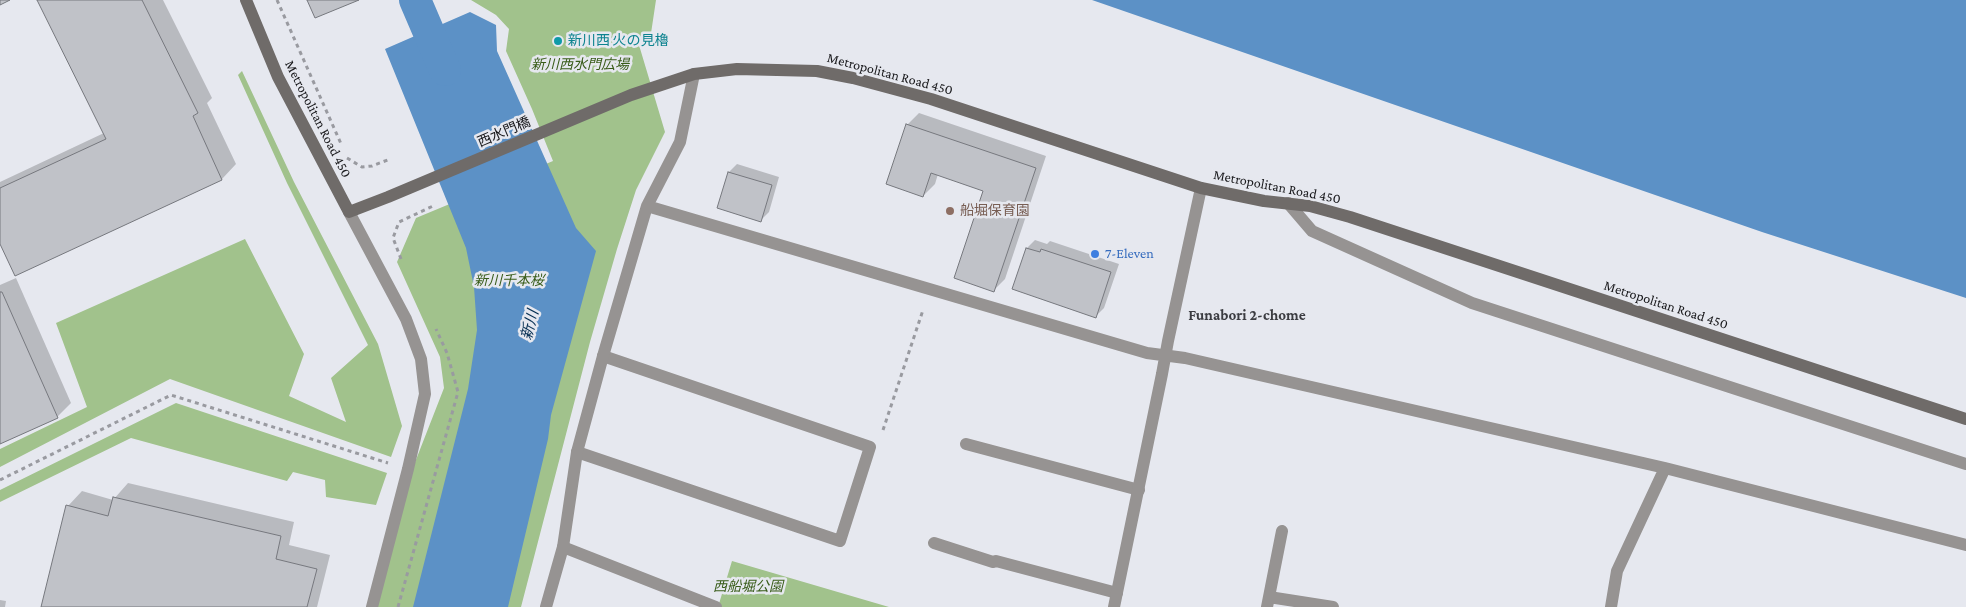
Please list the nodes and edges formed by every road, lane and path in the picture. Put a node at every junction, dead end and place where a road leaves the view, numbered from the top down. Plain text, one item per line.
1 (246, 0) edge
2 (277, 0) edge
3 (694, 74) junction
4 (631, 95) joint
5 (390, 159) dead end
6 (1201, 188) junction
7 (1288, 203) junction
8 (647, 206) junction
9 (349, 212) junction
10 (930, 291) junction
11 (1166, 355) junction
12 (603, 356) junction
13 (1966, 419) edge
14 (966, 444) dead end
15 (870, 447) junction
16 (577, 452) junction
17 (1966, 464) edge
18 (1665, 468) junction
19 (408, 469) junction
20 (0, 480) edge
21 (1139, 490) junction
22 (1282, 531) dead end
23 (934, 543) dead end
24 (1966, 545) edge
25 (563, 547) junction
26 (1117, 593) junction
27 (1268, 602) edge
28 (372, 607) edge
29 (546, 607) edge
30 (716, 607) edge
31 (1114, 607) edge
32 (1333, 607) edge
33 (1611, 607) edge

1 - 9 main road, Metropolitan Road 450
2 - 5 path
3 - 4 main road, Metropolitan Road 450
3 - 6 main road, Metropolitan Road 450
3 - 8 street
4 - 9 main road, 西水門橋
6 - 7 main road, Metropolitan Road 450
6 - 11 street
7 - 13 main road, Metropolitan Road 450
7 - 17 street
8 - 10 street
8 - 12 street
9 - 19 street
10 - 11 street
10 - 15 path
11 - 18 street
11 - 21 street
12 - 15 street
12 - 16 street
14 - 21 street
15 - 16 street
16 - 25 street
18 - 24 street
18 - 33 street
19 - 20 path
19 - 28 street
21 - 26 street
22 - 27 street
23 - 26 street
25 - 29 street
25 - 30 street
26 - 31 street
27 - 32 street

